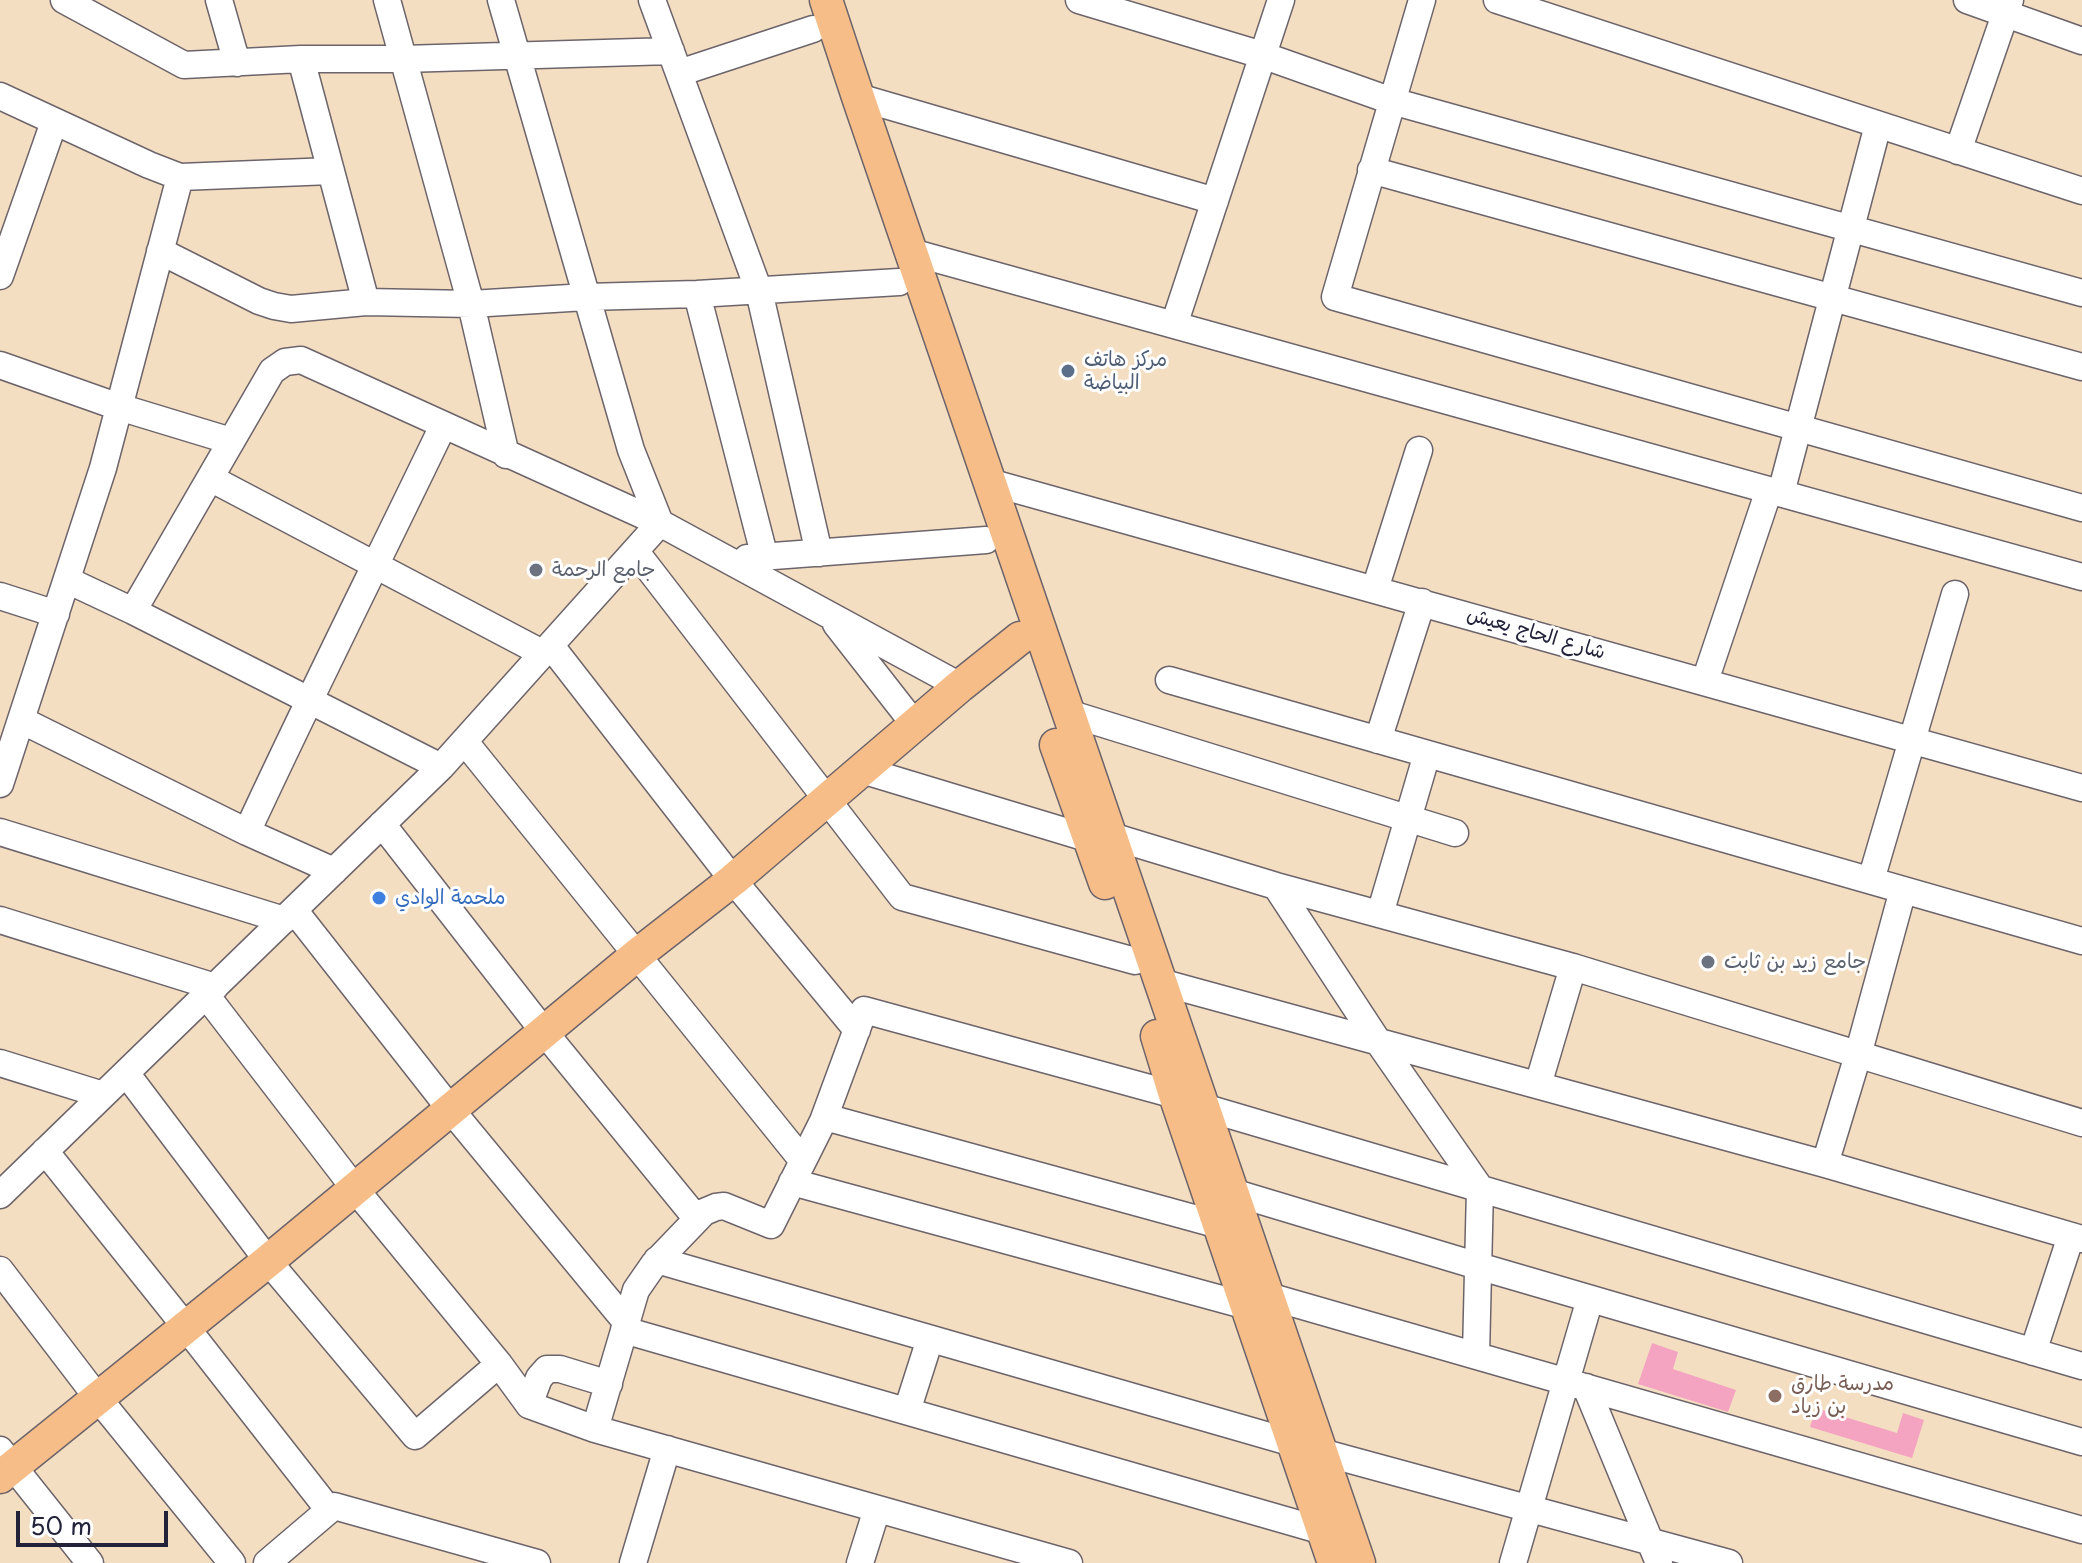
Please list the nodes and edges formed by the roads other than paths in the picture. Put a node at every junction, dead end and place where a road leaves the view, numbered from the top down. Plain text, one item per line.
1 (64, 0) edge
2 (219, 0) edge
3 (387, 0) edge
4 (501, 0) edge
5 (652, 0) edge
6 (1079, 0) edge
7 (1281, 0) edge
8 (1422, 0) edge
9 (1497, 0) edge
10 (1967, 0) edge
11 (1542, 7) edge
12 (2008, 7) edge
13 (814, 10) edge
14 (2082, 41) edge
15 (517, 55) junction
16 (1262, 55) junction
17 (301, 59) junction
18 (403, 59) junction
19 (675, 62) junction
20 (237, 63) junction
21 (0, 96) edge
22 (858, 97) junction
23 (1392, 101) junction
24 (54, 122) junction
25 (1878, 125) junction
26 (1958, 151) junction
27 (1371, 170) junction
28 (331, 171) junction
29 (180, 177) junction
30 (2082, 191) edge
31 (1215, 201) junction
32 (1851, 229) junction
33 (160, 251) junction
34 (911, 252) junction
35 (0, 276) edge
36 (899, 282) junction
37 (759, 291) junction
38 (2082, 293) edge
39 (697, 294) junction
40 (586, 297) junction
41 (1832, 298) junction
42 (366, 302) junction
43 (471, 304) junction
44 (1174, 325) junction
45 (0, 365) edge
46 (2082, 367) edge
47 (119, 407) junction
48 (443, 426) junction
49 (1798, 428) junction
50 (231, 441) junction
51 (1419, 450) dead end
52 (506, 455) junction
53 (210, 478) junction
54 (989, 482) junction
55 (1775, 491) junction
56 (2082, 508) edge
57 (660, 523) junction
58 (986, 540) junction
59 (636, 552) junction
60 (819, 553) junction
61 (725, 558) junction
62 (765, 558) junction
63 (376, 565) junction
64 (2082, 577) edge
65 (67, 580) junction
66 (1375, 589) junction
67 (1955, 594) dead end
68 (0, 596) edge
69 (1422, 602) junction
70 (133, 611) junction
71 (56, 614) junction
72 (829, 614) junction
73 (1020, 638) junction
74 (548, 650) junction
75 (1169, 680) dead end
76 (1705, 681) junction
77 (960, 686) junction
78 (308, 700) junction
79 (1068, 713) junction
80 (21, 720) junction
81 (915, 725) junction
82 (1911, 739) junction
83 (1378, 740) junction
84 (465, 742) junction
85 (1427, 754) junction
86 (441, 767) junction
87 (862, 770) junction
88 (2, 772) edge
89 (2082, 788) edge
90 (828, 799) junction
91 (1409, 819) junction
92 (382, 824) junction
93 (0, 832) edge
94 (247, 832) junction
95 (1455, 833) dead end
96 (1099, 837) junction
97 (334, 871) junction
98 (733, 880) junction
99 (1871, 880) junction
100 (1276, 886) junction
101 (1903, 890) junction
102 (1380, 914) junction
103 (289, 915) junction
104 (0, 920) edge
105 (2082, 941) edge
106 (638, 954) junction
107 (1135, 961) junction
108 (1573, 967) junction
109 (1160, 982) junction
110 (211, 991) junction
111 (857, 1030) junction
112 (545, 1033) junction
113 (1377, 1040) junction
114 (1858, 1055) junction
115 (0, 1063) edge
116 (126, 1073) junction
117 (1538, 1085) junction
118 (103, 1095) junction
119 (1189, 1101) junction
120 (451, 1110) junction
121 (825, 1117) junction
122 (2082, 1123) edge
123 (45, 1151) junction
124 (1825, 1164) junction
125 (798, 1171) junction
126 (1480, 1188) junction
127 (355, 1189) junction
128 (1232, 1192) junction
129 (0, 1195) edge
130 (697, 1219) junction
131 (1219, 1225) junction
132 (2078, 1233) edge
133 (657, 1260) junction
134 (268, 1261) junction
135 (1478, 1266) junction
136 (0, 1270) edge
137 (1590, 1299) junction
138 (1257, 1301) junction
139 (185, 1326) junction
140 (626, 1327) junction
141 (930, 1339) junction
142 (2033, 1352) junction
143 (1476, 1355) junction
144 (499, 1364) junction
145 (2082, 1366) edge
146 (609, 1384) junction
147 (1576, 1384) junction
148 (97, 1397) junction
149 (529, 1405) junction
150 (907, 1411) junction
151 (595, 1429) junction
152 (2082, 1442) edge
153 (1307, 1448) junction
154 (667, 1449) junction
155 (4, 1465) edge
156 (1529, 1508) junction
157 (877, 1509) junction
158 (329, 1510) junction
159 (2082, 1530) edge
160 (1323, 1531) junction
161 (1655, 1552) edge
162 (90, 1563) edge
163 (232, 1563) edge
164 (267, 1563) edge
165 (537, 1563) edge
166 (633, 1563) edge
167 (860, 1563) edge
168 (1069, 1563) edge
169 (1334, 1563) edge
170 (1359, 1563) edge
171 (1513, 1563) edge
172 (1729, 1563) edge

1 - 20 street
2 - 20 street
3 - 18 street
4 - 15 street
5 - 19 street
6 - 16 street
7 - 16 street
8 - 23 street
9 - 11 street
10 - 12 street
11 - 25 street
12 - 14 street
12 - 26 street
13 - 19 street
13 - 22 main road
13 - 36 main road
15 - 18 street
15 - 19 street
15 - 40 street
16 - 23 street
16 - 31 street
17 - 18 street
17 - 20 street
17 - 28 street
18 - 43 street
19 - 37 street
21 - 24 street
22 - 31 street
22 - 34 main road
23 - 27 street
23 - 32 street
24 - 29 street
24 - 35 street
25 - 26 street
25 - 32 street
26 - 30 street
27 - 41 street
27 - 49 street
28 - 29 street
28 - 42 street
29 - 33 street
31 - 44 street
32 - 38 street
32 - 41 street
33 - 42 street
33 - 47 street
34 - 44 street
34 - 54 main road
36 - 37 street
36 - 58 main road
37 - 39 street
37 - 60 street
39 - 40 street
39 - 62 street
40 - 43 street
40 - 57 street
41 - 46 street
41 - 49 street
42 - 43 street
43 - 52 street
44 - 55 street
45 - 47 street
47 - 50 street
47 - 65 street
48 - 50 street
48 - 52 street
48 - 63 street
49 - 55 street
49 - 56 street
50 - 53 street
51 - 66 street
52 - 57 street
53 - 63 street
53 - 70 street
54 - 66 street, شارع الحاج يعيش
54 - 79 main road
55 - 64 street
55 - 76 street
57 - 59 street
57 - 61 street
58 - 60 street
58 - 73 main road
59 - 74 street
59 - 90 street
60 - 62 street
61 - 62 street
61 - 72 street
63 - 74 street
63 - 78 street
65 - 70 street
65 - 71 street
66 - 69 street, شارع الحاج يعيش
67 - 82 street
68 - 71 street
69 - 76 street, شارع الحاج يعيش
69 - 83 street
70 - 78 street
71 - 80 street
72 - 77 street
72 - 81 street
73 - 77 main road
73 - 96 main road
74 - 84 street
74 - 98 street
75 - 83 street
76 - 82 street, شارع الحاج يعيش
77 - 81 main road
78 - 86 street
78 - 94 street
79 - 91 street
79 - 96 main road
80 - 88 street
80 - 94 street
81 - 87 main road
82 - 89 street, شارع الحاج يعيش
82 - 99 street
83 - 85 street
84 - 86 street
84 - 106 street
85 - 91 street
85 - 99 street
86 - 92 street
87 - 90 main road
87 - 96 street
90 - 98 main road
90 - 107 street
91 - 95 street
91 - 102 street
92 - 97 street
92 - 112 street
93 - 103 street
94 - 97 street
96 - 100 street
96 - 107 main road
96 - 109 main road
97 - 103 street
98 - 106 main road
98 - 111 street
99 - 101 street
100 - 102 street
100 - 113 street
101 - 105 street
101 - 114 street
102 - 108 street
103 - 110 street
103 - 120 street
104 - 110 street
106 - 112 main road
106 - 125 street
107 - 119 main road
108 - 114 street
108 - 117 street
109 - 113 street
109 - 119 main road
110 - 116 street
110 - 127 street
111 - 119 street
111 - 121 street
112 - 120 main road
112 - 130 street
113 - 117 street
113 - 126 street
114 - 122 street
114 - 124 street
115 - 118 street
116 - 118 street
116 - 134 street
117 - 124 street
118 - 123 street
119 - 126 street
119 - 128 main road
119 - 131 main road
120 - 127 main road
120 - 140 street
121 - 125 street
121 - 131 street
123 - 129 street
123 - 139 street
124 - 132 street
125 - 130 street
125 - 138 street
126 - 135 street
126 - 142 street
127 - 134 main road
127 - 144 street
128 - 135 street
128 - 138 main road
130 - 133 street
131 - 138 main road
132 - 142 street
133 - 140 street
133 - 141 street
134 - 139 main road
134 - 144 street
135 - 137 street
135 - 143 street
136 - 148 street
137 - 147 street
137 - 152 street
138 - 143 street
138 - 153 main road
139 - 148 main road
139 - 158 street
140 - 146 street
140 - 150 street
141 - 150 street
141 - 153 street
142 - 145 street
143 - 147 street
144 - 149 street
146 - 149 street
146 - 151 street
147 - 156 street
147 - 159 street
147 - 161 street
148 - 155 main road
148 - 163 street
149 - 151 street
150 - 160 street
151 - 154 street
153 - 156 street
153 - 160 main road
153 - 170 main road
154 - 157 street
154 - 166 street
155 - 162 street
156 - 161 street
156 - 171 street
157 - 167 street
157 - 168 street
158 - 164 street
158 - 165 street
160 - 169 main road
161 - 172 street

